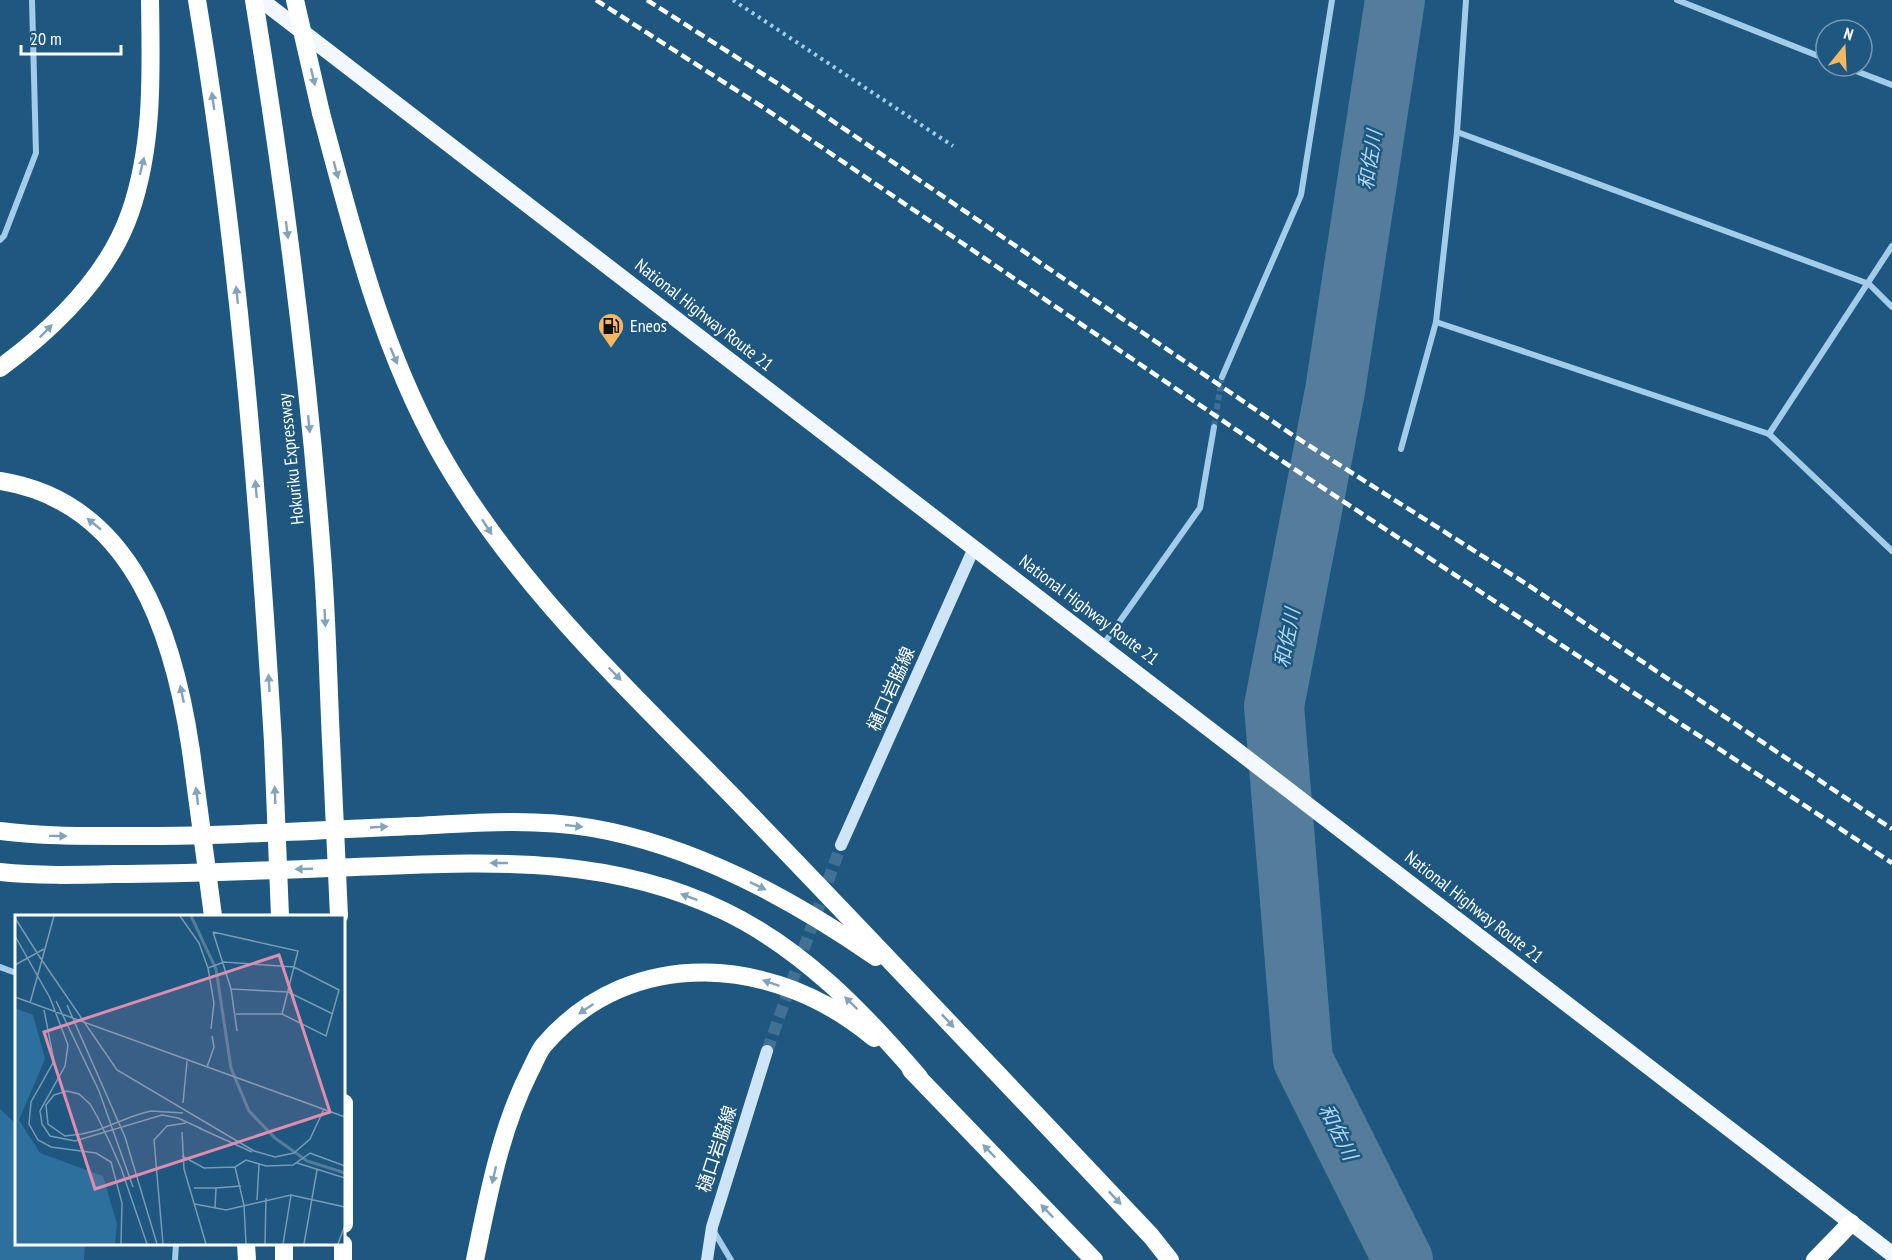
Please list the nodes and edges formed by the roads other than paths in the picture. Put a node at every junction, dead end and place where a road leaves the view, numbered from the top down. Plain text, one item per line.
1 (32, 0) edge
2 (150, 0) edge
3 (197, 0) edge
4 (254, 0) edge
5 (261, 0) edge
6 (295, 0) edge
7 (1332, 0) edge
8 (1466, 0) edge
9 (1677, 0) edge
10 (1814, 54) edge
11 (1872, 78) edge
12 (1892, 86) edge
13 (1457, 132) junction
14 (0, 240) edge
15 (1892, 246) edge
16 (1869, 284) junction
17 (1892, 307) edge
18 (1436, 322) junction
19 (0, 368) edge
20 (1222, 377) tunnel mouth
21 (1214, 427) tunnel mouth
22 (1769, 434) junction
23 (1401, 449) dead end
24 (0, 481) edge
25 (974, 548) junction
26 (1892, 551) edge
27 (1103, 645) junction
28 (0, 831) edge
29 (841, 845) tunnel mouth
30 (0, 872) edge
31 (213, 915) edge
32 (280, 915) edge
33 (339, 915) edge
34 (0, 967) edge
35 (15, 973) edge
36 (908, 978) junction
37 (767, 1051) tunnel mouth
38 (919, 1077) junction
39 (1851, 1223) junction
40 (712, 1227) junction
41 (176, 1245) edge
42 (246, 1245) edge
43 (1892, 1254) edge
44 (175, 1260) edge
45 (247, 1260) edge
46 (475, 1260) edge
47 (707, 1260) edge
48 (731, 1260) edge
49 (1094, 1260) edge
50 (1170, 1260) edge
51 (1815, 1260) edge
52 (1827, 1260) edge

1 - 14 street
19 -> 2 highway
32 -> 3 highway, Hokuriku Expressway, bridge
4 -> 33 highway, Hokuriku Expressway, bridge
5 - 25 highway, National Highway Route 21
6 -> 36 highway, bridge
7 - 20 street
8 - 13 street
9 - 10 street
11 - 12 street
13 - 16 street
13 - 18 street
15 - 16 street
16 - 17 street
16 - 22 street
18 - 22 street
18 - 23 street
21 - 27 street
22 - 26 street
31 -> 24 highway, bridge
25 - 27 highway, National Highway Route 21
25 - 29 main road, 樋口岩脇線
27 - 39 highway, National Highway Route 21
28 -> 36 highway
38 -> 30 highway
34 - 35 street
36 -> 50 highway
37 - 40 main road, 樋口岩脇線
38 -> 46 highway
49 -> 38 highway
39 - 43 highway, National Highway Route 21
39 - 51 highway
39 - 52 highway
40 - 47 main road, 樋口岩脇線
40 - 48 street
41 - 44 street
42 - 45 highway

